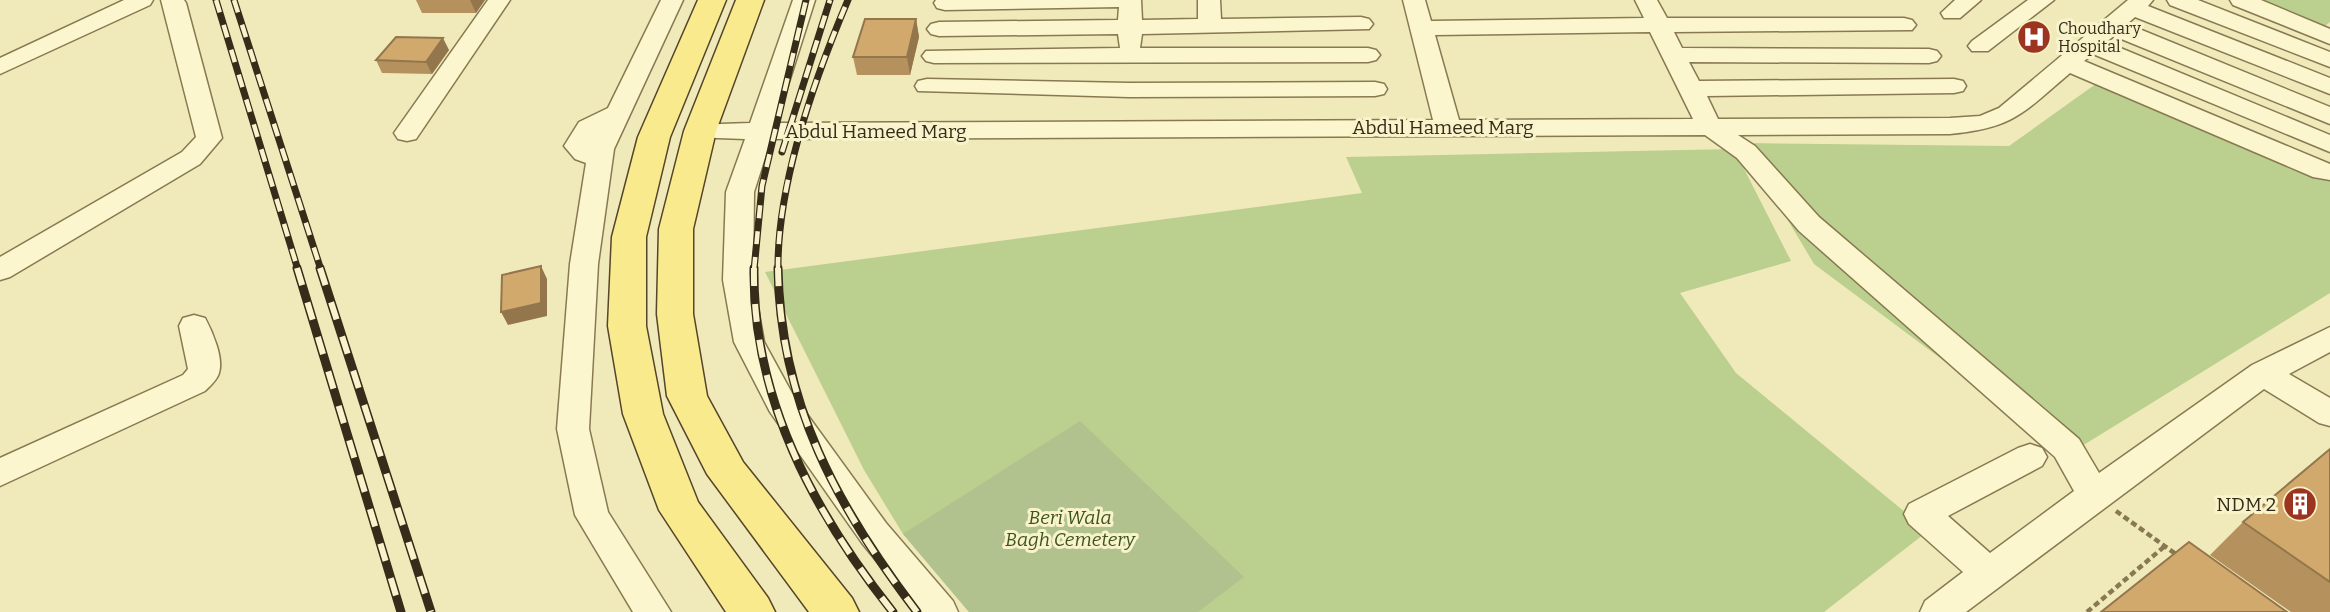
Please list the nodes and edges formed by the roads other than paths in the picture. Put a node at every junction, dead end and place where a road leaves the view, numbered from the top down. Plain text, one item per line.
1 (142, 0) edge
2 (172, 0) edge
3 (499, 0) edge
4 (672, 0) edge
5 (712, 0) edge
6 (750, 0) edge
7 (804, 0) edge
8 (1130, 0) edge
9 (1209, 0) edge
10 (1355, 0) edge
11 (1414, 0) edge
12 (1646, 0) edge
13 (1884, 0) edge
14 (2043, 0) edge
15 (2178, 0) edge
16 (2241, 0) edge
17 (945, 2) edge
18 (2137, 4) edge
19 (1361, 24) junction
20 (1130, 25) junction
21 (1210, 25) junction
22 (1659, 25) junction
23 (1904, 25) junction
24 (2111, 26) junction
25 (1420, 28) junction
26 (939, 29) junction
27 (2330, 37) edge
28 (2090, 44) junction
29 (1980, 46) dead end
30 (1368, 55) junction
31 (1674, 55) junction
32 (933, 56) junction
33 (1129, 56) junction
34 (1929, 56) junction
35 (2330, 60) edge
36 (2069, 64) junction
37 (0, 67) edge
38 (927, 86) junction
39 (1954, 86) junction
40 (2330, 88) edge
41 (1375, 89) junction
42 (1691, 89) junction
43 (1129, 90) junction
44 (2330, 116) edge
45 (1984, 124) junction
46 (1709, 126) junction
47 (1384, 127) junction
48 (1448, 127) junction
49 (1128, 129) junction
50 (700, 131) junction
51 (918, 131) junction
52 (760, 132) junction
53 (407, 133) dead end
54 (2330, 144) edge
55 (2330, 172) edge
56 (0, 270) edge
57 (194, 326) dead end
58 (2330, 338) edge
59 (2263, 373) junction
60 (2330, 414) edge
61 (2030, 457) dead end
62 (0, 473) edge
63 (2094, 495) junction
64 (1989, 573) junction
65 (653, 612) edge
66 (752, 612) edge
67 (836, 612) edge
68 (940, 612) edge
69 (1938, 612) edge

1 - 37 street
2 - 56 street
3 - 53 street
4 - 65 street
5 - 66 main road
6 - 50 main road
7 - 52 street
8 - 17 street
8 - 20 street
9 - 21 street
10 - 19 street
11 - 25 street
12 - 22 street
13 - 23 street
14 - 29 street
15 - 35 street
16 - 27 street
17 - 26 street
18 - 24 street, Abdul Hameed Marg
18 - 40 street
19 - 21 street
19 - 30 street
20 - 21 street
20 - 26 street
20 - 33 street
22 - 23 street
22 - 25 street
22 - 31 street
23 - 34 street
24 - 28 street, Abdul Hameed Marg
24 - 44 street
25 - 48 street
26 - 32 street
28 - 36 street, Abdul Hameed Marg
28 - 54 street
30 - 33 street
30 - 41 street
31 - 34 street
31 - 42 street
32 - 33 street
32 - 38 street
33 - 43 street
34 - 39 street
36 - 45 street, Abdul Hameed Marg
36 - 55 street
38 - 43 street
38 - 51 street
39 - 42 street
39 - 45 street
41 - 43 street
41 - 47 street
42 - 46 street
43 - 49 street
45 - 46 street, Abdul Hameed Marg
46 - 48 street, Abdul Hameed Marg
46 - 63 street
47 - 48 street, Abdul Hameed Marg
47 - 49 street, Abdul Hameed Marg
49 - 51 street, Abdul Hameed Marg
50 - 52 street, Abdul Hameed Marg
50 - 67 main road
51 - 52 street, Abdul Hameed Marg
52 - 68 street
57 - 62 street
58 - 59 street
59 - 60 street
59 - 63 street
61 - 64 street
63 - 64 street
64 - 69 street

